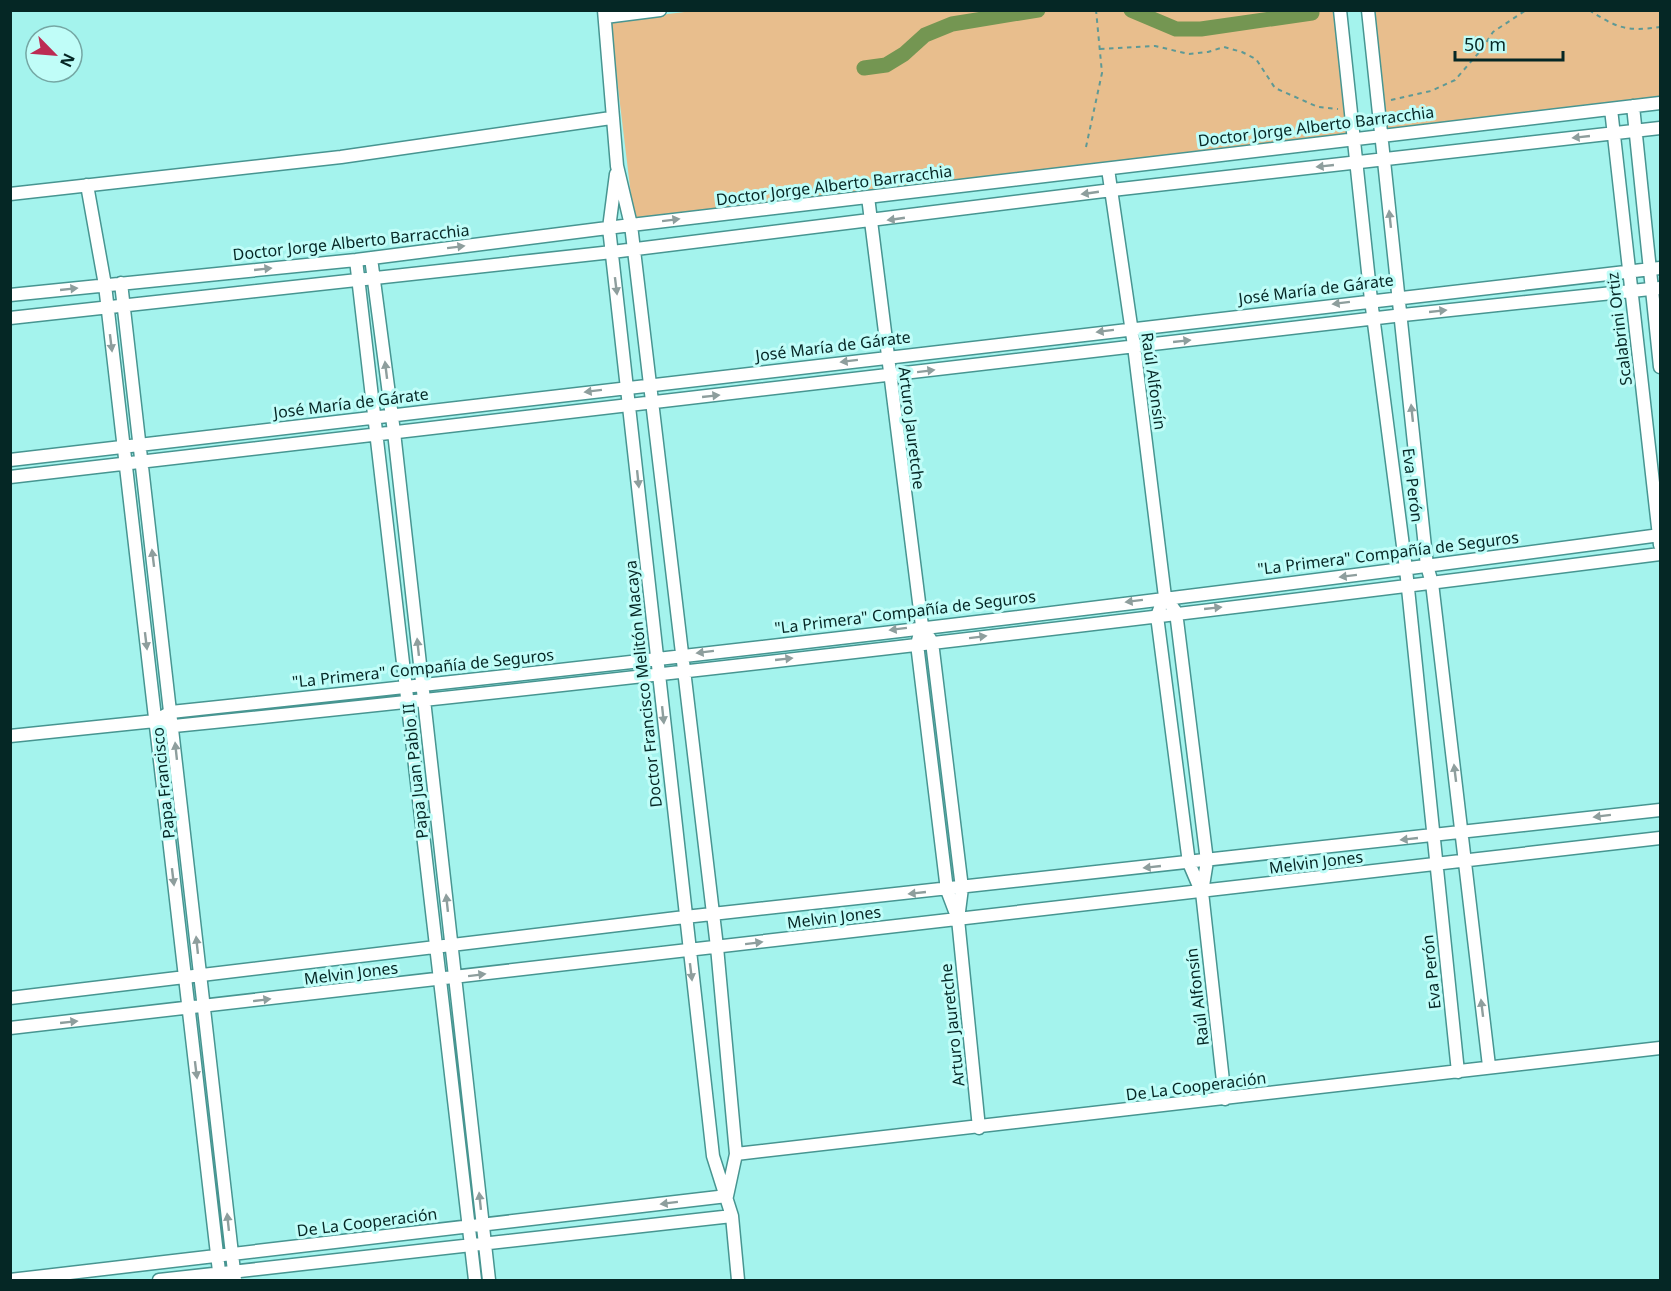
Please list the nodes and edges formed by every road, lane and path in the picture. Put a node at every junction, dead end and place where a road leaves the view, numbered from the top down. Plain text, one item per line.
1 (660, 10) edge
2 (1096, 10) edge
3 (1340, 10) edge
4 (1368, 10) edge
5 (1526, 10) edge
6 (1588, 10) edge
7 (605, 14) edge
8 (1660, 27) edge
9 (1100, 49) junction
10 (1377, 102) junction
11 (1660, 103) edge
12 (1633, 106) junction
13 (1349, 107) junction
14 (1611, 109) junction
15 (611, 118) junction
16 (1660, 128) edge
17 (1635, 131) junction
18 (1614, 133) junction
19 (1381, 135) junction
20 (1352, 138) junction
21 (1086, 147) dead end
22 (1384, 159) junction
23 (1355, 163) junction
24 (617, 166) junction
25 (1108, 169) junction
26 (87, 185) junction
27 (1112, 190) junction
28 (10, 194) edge
29 (868, 197) junction
30 (871, 222) junction
31 (631, 225) junction
32 (609, 228) junction
33 (634, 249) junction
34 (612, 252) junction
35 (371, 258) junction
36 (356, 260) junction
37 (1655, 268) edge
38 (1629, 271) junction
39 (374, 279) junction
40 (358, 281) junction
41 (121, 283) junction
42 (105, 285) junction
43 (1656, 289) edge
44 (1631, 291) junction
45 (10, 295) edge
46 (1399, 296) junction
47 (1371, 300) junction
48 (124, 306) junction
49 (107, 308) junction
50 (1403, 315) junction
51 (10, 318) edge
52 (1375, 318) junction
53 (1130, 328) junction
54 (1134, 346) junction
55 (886, 356) junction
56 (1660, 367) edge
57 (889, 376) junction
58 (651, 384) junction
59 (627, 387) junction
60 (653, 402) junction
61 (629, 405) junction
62 (392, 415) junction
63 (376, 417) junction
64 (393, 432) junction
65 (378, 434) junction
66 (140, 445) junction
67 (123, 447) junction
68 (10, 460) edge
69 (142, 462) junction
70 (125, 464) junction
71 (10, 477) edge
72 (1660, 538) edge
73 (1660, 554) edge
74 (1427, 566) junction
75 (1406, 569) junction
76 (1432, 583) junction
77 (1407, 586) junction
78 (1165, 597) junction
79 (1176, 612) junction
80 (1157, 616) junction
81 (922, 626) junction
82 (932, 642) junction
83 (917, 644) junction
84 (683, 655) junction
85 (657, 658) junction
86 (685, 670) junction
87 (659, 674) junction
88 (422, 686) junction
89 (407, 687) junction
90 (424, 701) junction
91 (409, 703) junction
92 (171, 712) junction
93 (155, 721) junction
94 (174, 726) junction
95 (10, 736) edge
96 (1660, 810) edge
97 (1462, 833) junction
98 (1432, 836) junction
99 (1660, 838) edge
100 (1207, 861) junction
101 (1465, 861) junction
102 (1189, 863) junction
103 (1436, 864) junction
104 (962, 888) junction
105 (947, 890) junction
106 (1202, 892) junction
107 (713, 915) junction
108 (685, 918) junction
109 (958, 919) junction
110 (451, 945) junction
111 (436, 947) junction
112 (717, 947) junction
113 (689, 950) junction
114 (200, 975) junction
115 (185, 977) junction
116 (455, 978) junction
117 (440, 979) junction
118 (10, 998) edge
119 (204, 1007) junction
120 (189, 1008) junction
121 (10, 1028) edge
122 (1660, 1048) edge
123 (1489, 1066) junction
124 (1458, 1072) junction
125 (1226, 1099) junction
126 (979, 1128) junction
127 (736, 1154) junction
128 (728, 1196) junction
129 (732, 1216) junction
130 (483, 1225) junction
131 (468, 1227) junction
132 (485, 1242) junction
133 (470, 1244) junction
134 (232, 1254) junction
135 (217, 1256) junction
136 (235, 1276) edge
137 (220, 1277) edge
138 (10, 1280) edge
139 (159, 1281) edge
140 (474, 1281) edge
141 (489, 1281) edge
142 (738, 1281) edge

1 - 7 street
2 - 9 path
3 - 13 street, Eva Perón
4 - 10 street, Eva Perón
5 - 10 path
6 - 8 path
7 - 15 street, Doctor Francisco Melitón Macaya
9 - 13 path
9 - 21 path
10 - 19 street, Eva Perón
11 - 12 street, Doctor Jorge Alberto Barracchia
12 - 14 street, Doctor Jorge Alberto Barracchia
12 - 17 street
13 - 20 street, Eva Perón
14 - 18 street, Scalabrini Ortiz
14 - 19 street, Doctor Jorge Alberto Barracchia
15 - 24 street, Doctor Francisco Melitón Macaya
15 - 26 street
16 - 17 street
17 - 18 street
17 - 37 street
18 -> 22 street
18 - 38 street, Scalabrini Ortiz
19 - 20 street, Doctor Jorge Alberto Barracchia
19 - 22 street, Eva Perón
20 - 23 street, Eva Perón
20 - 25 street, Doctor Jorge Alberto Barracchia
22 - 23 street
46 -> 22 street, Eva Perón
23 -> 27 street
23 - 47 street, Eva Perón
24 - 31 street, Doctor Francisco Melitón Macaya
24 - 32 street, Doctor Francisco Melitón Macaya
25 - 27 street, Raúl Alfonsín
25 - 29 street, Doctor Jorge Alberto Barracchia
26 - 28 street
26 - 42 street, Papa Francisco
27 -> 30 street
27 - 53 street, Raúl Alfonsín
29 - 30 street, Arturo Jauretche
31 -> 29 street, Doctor Jorge Alberto Barracchia
30 - 33 street
30 - 55 street, Arturo Jauretche
31 - 32 street, Doctor Jorge Alberto Barracchia
31 - 33 street, Doctor Francisco Melitón Macaya
32 - 34 street, Doctor Francisco Melitón Macaya
35 -> 32 street, Doctor Jorge Alberto Barracchia
33 - 34 street
33 - 58 street, Doctor Francisco Melitón Macaya
34 - 39 street
34 -> 59 street, Doctor Francisco Melitón Macaya
35 - 36 street, Doctor Jorge Alberto Barracchia
35 - 39 street, Papa Juan Pablo II
36 - 40 street, Papa Juan Pablo II
41 -> 36 street, Doctor Jorge Alberto Barracchia
37 - 38 street, José María de Gárate
37 - 43 street
38 - 44 street, Scalabrini Ortiz
38 - 46 street, José María de Gárate
39 - 40 street
62 -> 39 street, Papa Juan Pablo II
40 - 48 street
40 - 63 street, Papa Juan Pablo II
41 - 42 street, Doctor Jorge Alberto Barracchia
41 - 48 street, Papa Francisco
45 -> 42 street, Doctor Jorge Alberto Barracchia
42 - 49 street, Papa Francisco
43 - 44 street, José María de Gárate
43 - 56 street
50 -> 44 street, José María de Gárate
44 - 72 street, Scalabrini Ortiz
46 - 47 street, José María de Gárate
46 - 50 street, Eva Perón
47 - 52 street, Eva Perón
47 -> 53 street, José María de Gárate
48 - 49 street
48 - 66 street, Papa Francisco
49 - 51 street
49 -> 67 street, Papa Francisco
50 - 52 street, José María de Gárate
74 -> 50 street, Eva Perón
54 -> 52 street, José María de Gárate
52 - 75 street, Eva Perón
53 - 54 street, Raúl Alfonsín
53 -> 55 street, José María de Gárate
57 -> 54 street, José María de Gárate
54 - 78 street, Raúl Alfonsín
55 - 57 street, Arturo Jauretche
55 -> 58 street, José María de Gárate
60 -> 57 street, José María de Gárate
57 - 81 street, Arturo Jauretche
58 - 59 street, José María de Gárate
58 - 60 street, Doctor Francisco Melitón Macaya
59 - 61 street, Doctor Francisco Melitón Macaya
59 -> 62 street, José María de Gárate
60 - 61 street, José María de Gárate
60 - 84 street, Doctor Francisco Melitón Macaya
61 - 64 street, José María de Gárate
61 -> 85 street, Doctor Francisco Melitón Macaya
62 - 63 street, José María de Gárate
62 - 64 street, Papa Juan Pablo II
63 - 65 street, Papa Juan Pablo II
63 - 66 street, José María de Gárate
64 - 65 street, José María de Gárate
88 -> 64 street, Papa Juan Pablo II
65 - 69 street, José María de Gárate
65 - 89 street, Papa Juan Pablo II
66 - 67 street, José María de Gárate
66 - 69 street, Papa Francisco
67 - 68 street, José María de Gárate
67 - 70 street, Papa Francisco
69 - 70 street, José María de Gárate
92 -> 69 street, Papa Francisco
70 - 71 street, José María de Gárate
70 -> 93 street, Papa Francisco
72 - 74 street, "La Primera" Compañía de Seguros
73 - 76 street, "La Primera" Compañía de Seguros
74 - 75 street, "La Primera" Compañía de Seguros
74 - 76 street, Eva Perón
75 - 77 street, Eva Perón
75 -> 78 street, "La Primera" Compañía de Seguros
76 - 77 street, "La Primera" Compañía de Seguros
97 -> 76 street, Eva Perón
79 -> 77 street, "La Primera" Compañía de Seguros
77 - 98 street, Eva Perón
78 - 79 street, Raúl Alfonsín
78 - 80 street, Raúl Alfonsín
78 -> 81 street, "La Primera" Compañía de Seguros
79 - 80 street, "La Primera" Compañía de Seguros
79 - 100 street, Raúl Alfonsín
82 -> 80 street, "La Primera" Compañía de Seguros
80 - 102 street, Raúl Alfonsín
81 - 82 street, Arturo Jauretche
81 - 83 street, Arturo Jauretche
81 -> 84 street, "La Primera" Compañía de Seguros
82 - 83 street, "La Primera" Compañía de Seguros
82 - 104 street, Arturo Jauretche
86 -> 83 street, "La Primera" Compañía de Seguros
83 - 105 street, Arturo Jauretche
84 - 85 street, "La Primera" Compañía de Seguros
84 - 86 street, Doctor Francisco Melitón Macaya
85 - 87 street, Doctor Francisco Melitón Macaya
85 - 88 street, "La Primera" Compañía de Seguros
86 - 87 street, "La Primera" Compañía de Seguros
86 - 107 street, Doctor Francisco Melitón Macaya
87 - 90 street, "La Primera" Compañía de Seguros
87 -> 108 street, Doctor Francisco Melitón Macaya
88 - 89 street, "La Primera" Compañía de Seguros
88 - 90 street, Papa Juan Pablo II
89 - 91 street, Papa Juan Pablo II
89 - 92 street, "La Primera" Compañía de Seguros
90 - 91 street, "La Primera" Compañía de Seguros
110 -> 90 street, Papa Juan Pablo II
91 - 94 street, "La Primera" Compañía de Seguros
91 - 111 street, Papa Juan Pablo II
92 - 93 street, "La Primera" Compañía de Seguros
92 - 94 street, Papa Francisco
93 - 94 street, "La Primera" Compañía de Seguros
93 - 95 street, "La Primera" Compañía de Seguros
93 -> 115 street, Papa Francisco
114 -> 94 street, Papa Francisco
96 -> 97 street, Melvin Jones
97 - 98 street, Melvin Jones
97 - 101 street, Eva Perón
98 -> 100 street, Melvin Jones
98 - 103 street, Eva Perón
99 - 101 street, Melvin Jones
100 - 102 street, Melvin Jones
100 - 106 street, Raúl Alfonsín
101 - 103 street, Melvin Jones
123 -> 101 street, Eva Perón
102 -> 104 street, Melvin Jones
102 - 106 street, Raúl Alfonsín
103 - 106 street, Melvin Jones
103 - 124 street, Eva Perón
104 - 105 street, Melvin Jones
104 - 109 street, Arturo Jauretche
105 -> 107 street, Melvin Jones
105 - 109 street, Arturo Jauretche
106 - 109 street, Melvin Jones
106 - 125 street, Raúl Alfonsín
107 - 108 street, Melvin Jones
107 - 112 street, Doctor Francisco Melitón Macaya
108 - 110 street, Melvin Jones
108 - 113 street, Doctor Francisco Melitón Macaya
112 -> 109 street, Melvin Jones
109 - 126 street, Arturo Jauretche
110 - 111 street, Melvin Jones
110 - 116 street, Papa Juan Pablo II
111 - 114 street, Melvin Jones
111 - 117 street, Papa Juan Pablo II
112 - 113 street, Melvin Jones
112 - 127 street, Doctor Francisco Melitón Macaya
116 -> 113 street, Melvin Jones
113 -> 128 street, Doctor Francisco Melitón Macaya
114 - 115 street, Melvin Jones
114 - 119 street, Papa Francisco
115 - 118 street, Melvin Jones
115 - 120 street, Papa Francisco
116 - 117 street, Melvin Jones
130 -> 116 street, Papa Juan Pablo II
119 -> 117 street, Melvin Jones
117 - 131 street, Papa Juan Pablo II
119 - 120 street, Melvin Jones
134 -> 119 street, Papa Francisco
121 -> 120 street, Melvin Jones
120 -> 135 street, Papa Francisco
122 - 123 street, De La Cooperación
123 - 124 street, De La Cooperación
124 - 125 street, De La Cooperación
125 - 126 street, De La Cooperación
126 - 127 street, De La Cooperación
127 - 128 street, Doctor Francisco Melitón Macaya
128 - 129 street, Doctor Francisco Melitón Macaya
128 -> 130 street, De La Cooperación
129 - 132 street, De La Cooperación
129 - 142 street, Doctor Francisco Melitón Macaya
130 - 131 street, De La Cooperación
130 - 132 street, Papa Juan Pablo II
131 - 133 street, Papa Juan Pablo II
131 - 134 street, De La Cooperación
132 - 133 street, De La Cooperación
132 - 141 street, Papa Juan Pablo II
133 - 136 street, De La Cooperación
133 - 140 street, Papa Juan Pablo II
134 - 135 street, De La Cooperación
134 - 136 street, Papa Francisco
135 - 137 street, Papa Francisco
135 - 138 street, De La Cooperación
136 - 137 street, De La Cooperación
137 - 139 street, De La Cooperación

